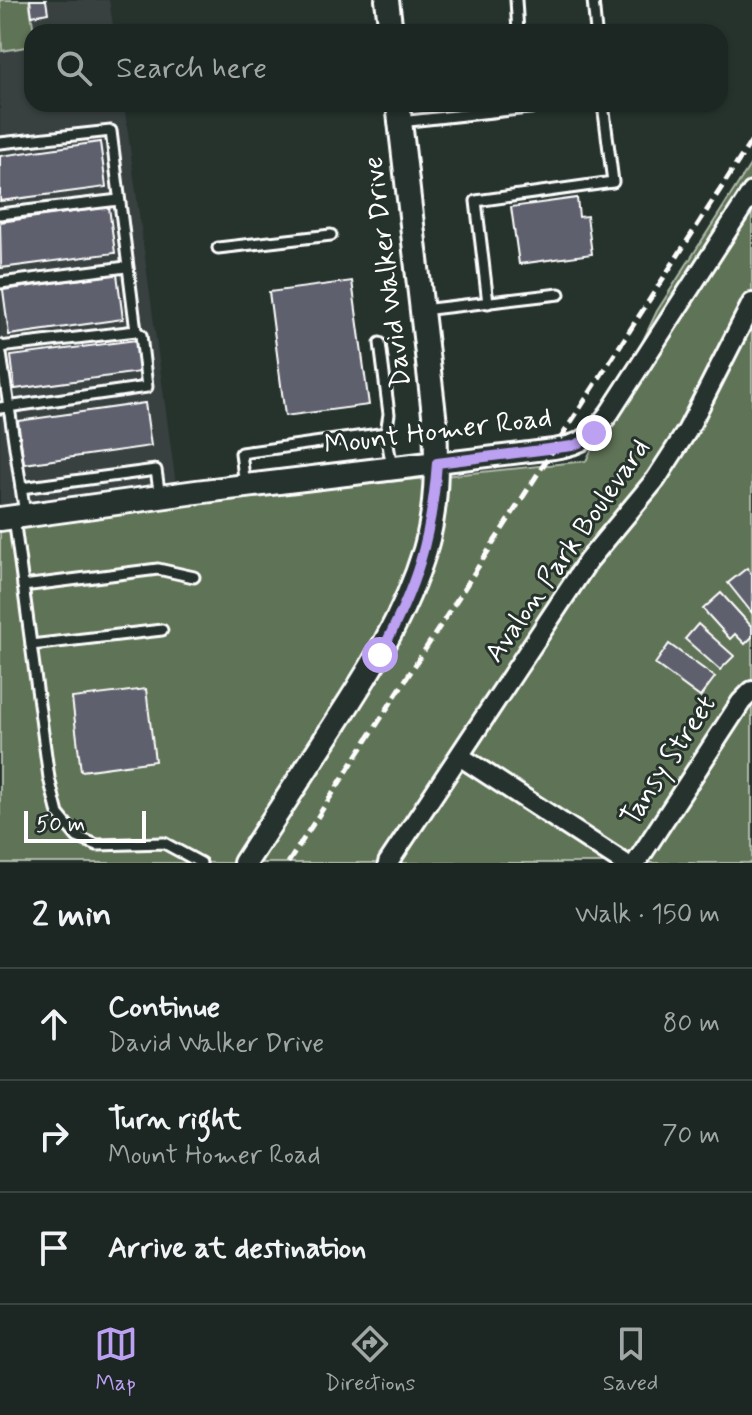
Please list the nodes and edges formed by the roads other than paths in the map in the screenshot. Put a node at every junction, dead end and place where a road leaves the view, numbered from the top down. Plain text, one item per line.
1 (387, 0) edge
2 (516, 0) edge
3 (593, 0) edge
4 (390, 24) edge
5 (518, 24) edge
6 (595, 24) edge
7 (604, 112) edge
8 (399, 113) edge
9 (0, 143) edge
10 (752, 192) edge
11 (119, 200) junction
12 (0, 214) edge
13 (331, 235) dead end
14 (218, 248) dead end
15 (126, 267) junction
16 (0, 283) edge
17 (559, 294) dead end
18 (488, 303) junction
19 (752, 303) edge
20 (422, 310) junction
21 (136, 331) junction
22 (380, 343) dead end
23 (0, 346) edge
24 (4, 407) edge
25 (386, 433) junction
26 (437, 463) junction
27 (392, 468) junction
28 (245, 486) junction
29 (21, 488) junction
30 (160, 497) junction
31 (13, 517) edge
32 (194, 577) dead end
33 (23, 586) junction
34 (162, 630) dead end
35 (31, 645) junction
36 (752, 691) edge
37 (461, 757) junction
38 (201, 863) edge
39 (245, 863) edge
40 (388, 863) edge
41 (624, 863) edge
42 (636, 863) edge

1 - 4 street
2 - 5 lane
3 - 6 lane
7 - 18 lane
8 - 20 street, David Walker Drive
9 - 11 lane
10 - 26 street, Mount Homer Road
11 - 12 lane
11 - 15 lane
13 - 14 lane
15 - 16 lane
15 - 21 lane
17 - 18 lane
18 - 20 lane
19 - 37 street, Avalon Park Boulevard
20 - 26 street, David Walker Drive
21 - 23 lane
21 - 24 lane
22 - 25 lane
23 - 24 lane
24 - 29 lane
25 - 27 lane
25 - 28 lane
26 - 27 street, Mount Homer Road
26 - 39 street, David Walker Drive
27 - 28 street, Mount Homer Road
28 - 30 street, Mount Homer Road
29 - 30 lane
29 - 31 lane
30 - 31 street, Mount Homer Road
31 - 33 lane
32 - 33 lane
33 - 35 lane
34 - 35 lane
35 - 38 lane
36 - 42 street, Tansy Street
37 - 40 street, Avalon Park Boulevard
37 - 41 street

